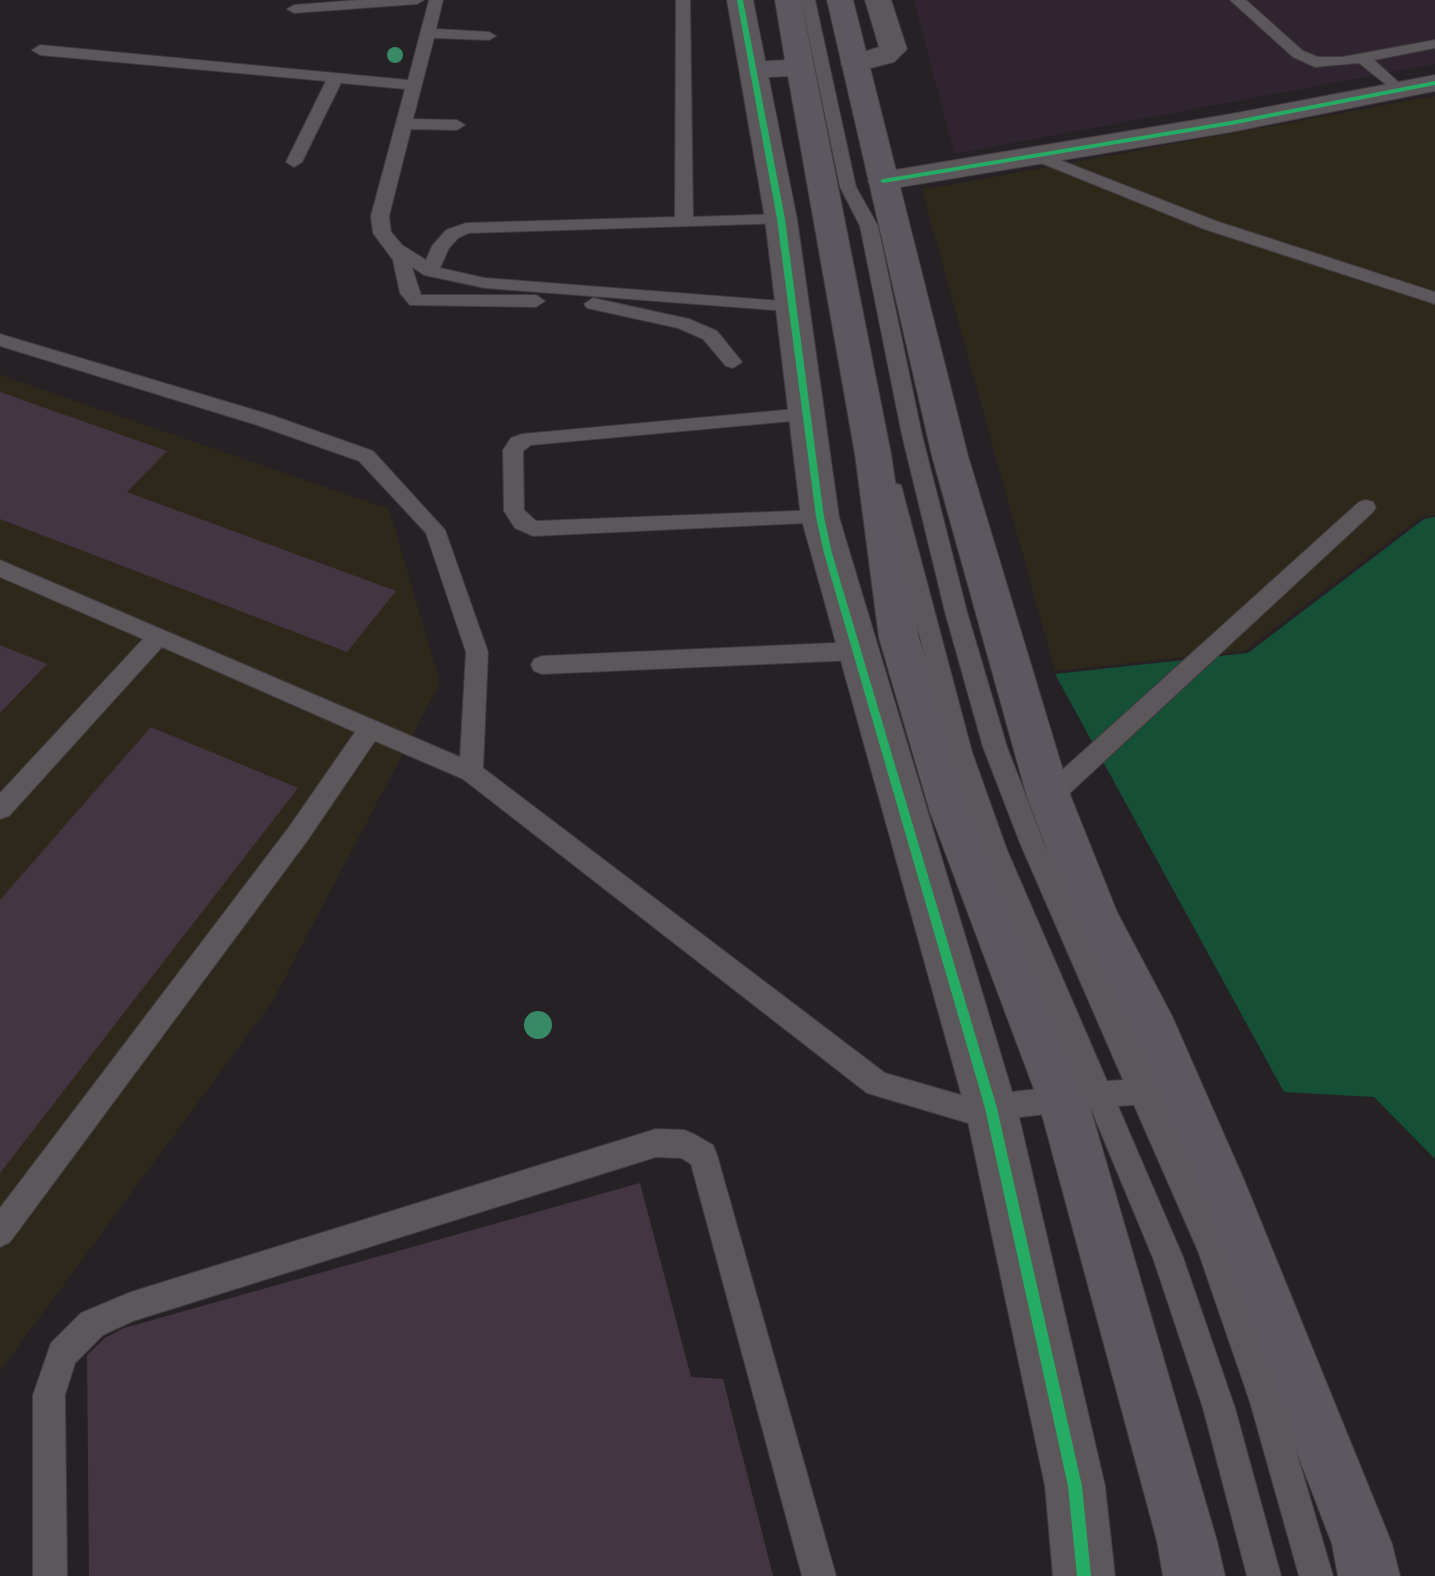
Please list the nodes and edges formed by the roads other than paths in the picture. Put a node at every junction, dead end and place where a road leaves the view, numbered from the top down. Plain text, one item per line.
1 (417, 0) edge
2 (436, 0) edge
3 (683, 0) edge
4 (740, 0) edge
5 (788, 0) edge
6 (808, 0) edge
7 (840, 0) edge
8 (878, 0) edge
9 (1237, 0) edge
10 (294, 9) dead end
11 (428, 33) junction
12 (489, 36) dead end
13 (1435, 44) edge
14 (40, 50) dead end
15 (798, 52) junction
16 (853, 56) junction
17 (1362, 58) junction
18 (755, 70) junction
19 (336, 77) junction
20 (1435, 83) edge
21 (414, 85) junction
22 (1399, 90) junction
23 (404, 124) junction
24 (457, 125) dead end
25 (1037, 156) junction
26 (294, 162) dead end
27 (866, 184) junction
28 (781, 219) junction
29 (684, 222) junction
30 (396, 249) junction
31 (430, 271) junction
32 (1435, 298) edge
33 (794, 308) junction
34 (0, 340) edge
35 (733, 362) dead end
36 (807, 414) junction
37 (1366, 507) dead end
38 (820, 517) junction
39 (0, 568) edge
40 (158, 637) junction
41 (857, 651) junction
42 (542, 665) dead end
43 (370, 729) junction
44 (471, 772) junction
45 (1049, 797) junction
46 (0, 809) edge
47 (1160, 1089) junction
48 (1082, 1098) junction
49 (991, 1108) junction
50 (0, 1232) edge
51 (50, 1576) edge
52 (819, 1576) edge
53 (1084, 1576) edge
54 (1194, 1576) edge
55 (1264, 1576) edge
56 (1316, 1576) edge
57 (1369, 1576) edge

1 - 10 lane
2 - 11 lane
3 - 29 lane
4 - 18 street
5 - 15 highway
6 - 27 lane
7 - 16 highway
8 - 16 street
9 - 17 lane
11 - 12 lane
11 - 21 lane
13 - 17 lane
14 - 19 lane
15 - 18 highway
15 - 48 highway
16 - 27 highway
17 - 22 lane
18 - 28 street
19 - 21 lane
19 - 26 lane
20 - 22 street
21 - 23 lane
22 - 25 street
23 - 24 lane
23 - 30 lane
25 - 27 street
25 - 32 lane
27 - 45 highway
27 - 47 lane
27 - 48 lane
28 - 29 lane
28 - 33 street
29 - 31 lane
30 - 31 lane
30 - 35 lane
31 - 33 lane
33 - 36 street
34 - 44 lane
36 - 38 street
36 - 38 lane
37 - 45 lane
38 - 41 street
39 - 40 lane
40 - 43 lane
40 - 46 lane
41 - 42 lane
41 - 49 street
43 - 44 lane
43 - 50 lane
44 - 49 lane
45 - 47 highway
47 - 48 lane
47 - 56 lane
47 - 57 highway
48 - 49 lane
48 - 54 highway
48 - 55 lane
49 - 53 street
51 - 52 lane

